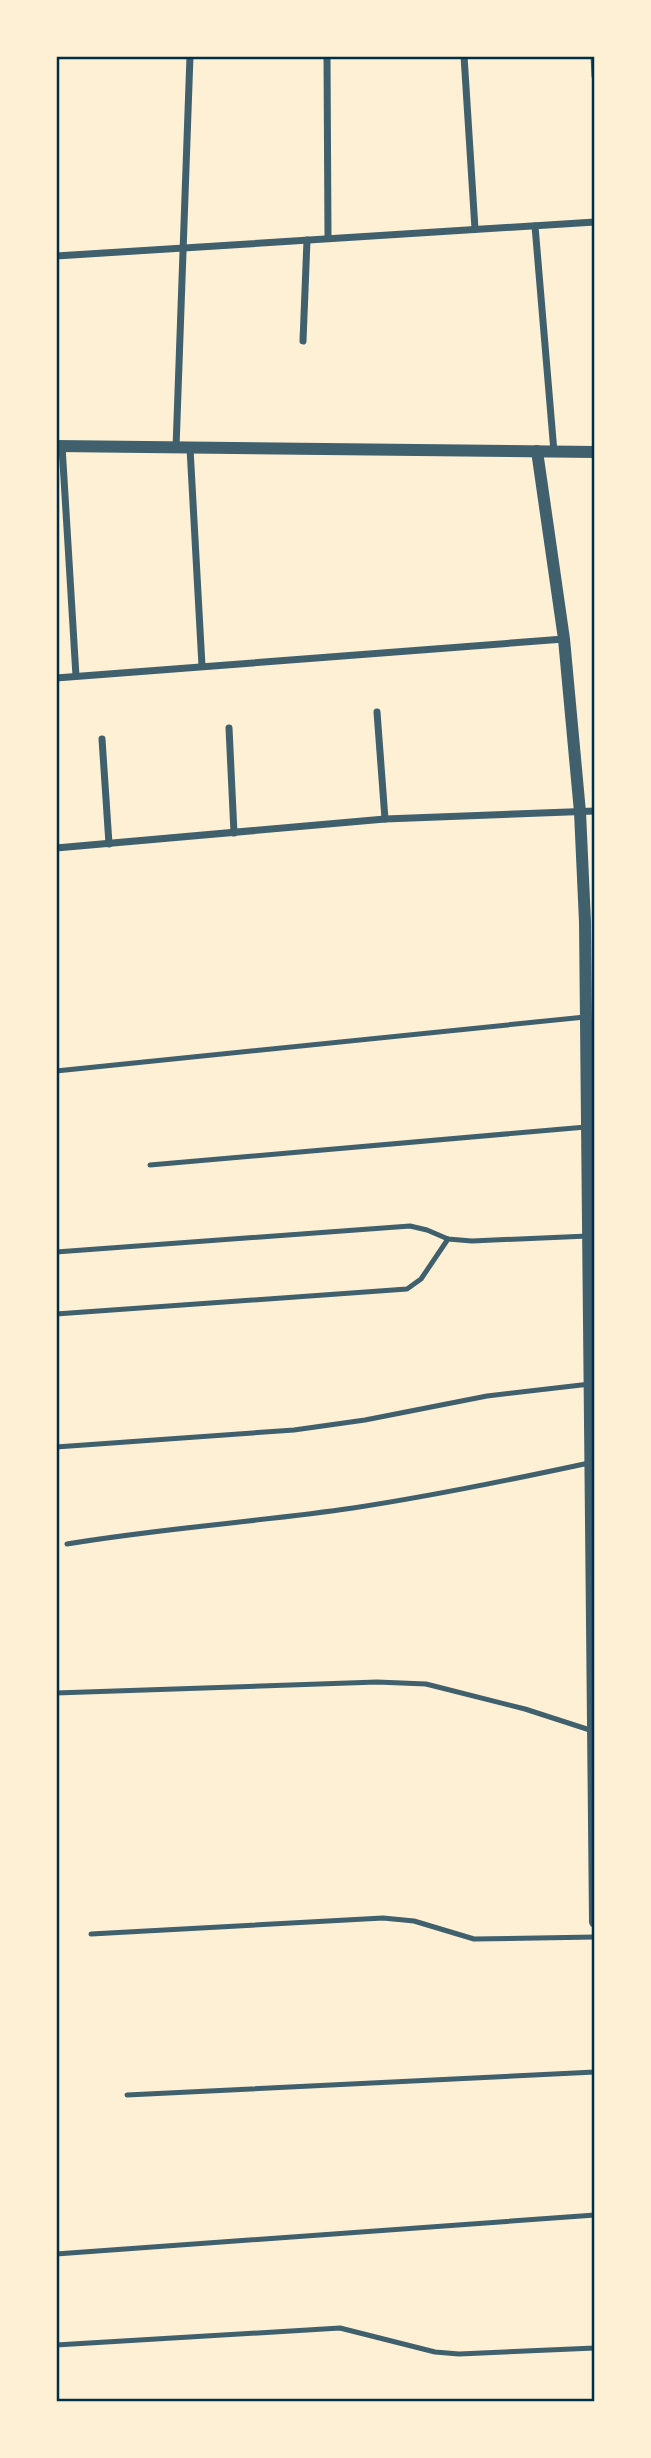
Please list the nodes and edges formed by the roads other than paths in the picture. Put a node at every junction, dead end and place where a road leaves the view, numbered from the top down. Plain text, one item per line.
1 (190, 56) edge
2 (327, 56) edge
3 (464, 56) edge
4 (594, 56) edge
5 (595, 76) edge
6 (595, 222) edge
7 (535, 226) junction
8 (475, 229) junction
9 (328, 238) junction
10 (307, 240) junction
11 (183, 248) junction
12 (56, 256) edge
13 (303, 341) dead end
14 (59, 446) edge
15 (176, 447) junction
16 (190, 448) junction
17 (537, 451) junction
18 (554, 452) junction
19 (595, 452) edge
20 (564, 639) junction
21 (202, 666) junction
22 (76, 676) junction
23 (56, 678) edge
24 (377, 712) dead end
25 (229, 728) dead end
26 (102, 739) dead end
27 (595, 811) edge
28 (580, 812) junction
29 (384, 819) junction
30 (234, 833) junction
31 (109, 844) junction
32 (56, 848) edge
33 (590, 922) edge
34 (585, 1017) junction
35 (56, 1071) edge
36 (590, 1075) edge
37 (586, 1128) junction
38 (150, 1164) dead end
39 (588, 1236) junction
40 (449, 1239) junction
41 (56, 1252) edge
42 (56, 1314) edge
43 (590, 1384) junction
44 (56, 1447) edge
45 (593, 1462) edge
46 (66, 1544) dead end
47 (56, 1693) edge
48 (593, 1731) junction
49 (594, 1859) edge
50 (595, 1922) edge
51 (91, 1934) dead end
52 (595, 1937) edge
53 (595, 2072) edge
54 (127, 2095) dead end
55 (595, 2215) edge
56 (56, 2254) edge
57 (56, 2345) edge
58 (595, 2348) edge

1 - 11 street
2 - 9 street
3 - 8 street
4 - 5 street
6 - 7 street
7 - 8 street
7 - 18 street
8 - 9 street
9 - 10 street
10 - 11 street
10 - 13 street
11 - 12 street
11 - 15 street
14 - 15 street
14 - 22 street
15 - 16 street
16 - 17 street
16 - 21 street
17 - 18 street
17 - 20 street
18 - 19 street
20 - 21 street
20 - 28 street
21 - 22 street
22 - 23 street
24 - 29 street
25 - 30 street
26 - 31 street
27 - 28 street
28 - 29 street
28 - 33 street
29 - 30 street
30 - 31 street
31 - 32 street
33 - 34 street
34 - 35 lane
34 - 36 street
36 - 37 street
37 - 38 lane
37 - 39 street
39 - 40 lane
39 - 43 street
40 - 41 lane
40 - 42 lane
43 - 44 lane
43 - 45 street
45 - 46 lane
45 - 48 street
47 - 48 lane
48 - 49 street
49 - 50 street
51 - 52 lane
53 - 54 lane
55 - 56 lane
57 - 58 lane

